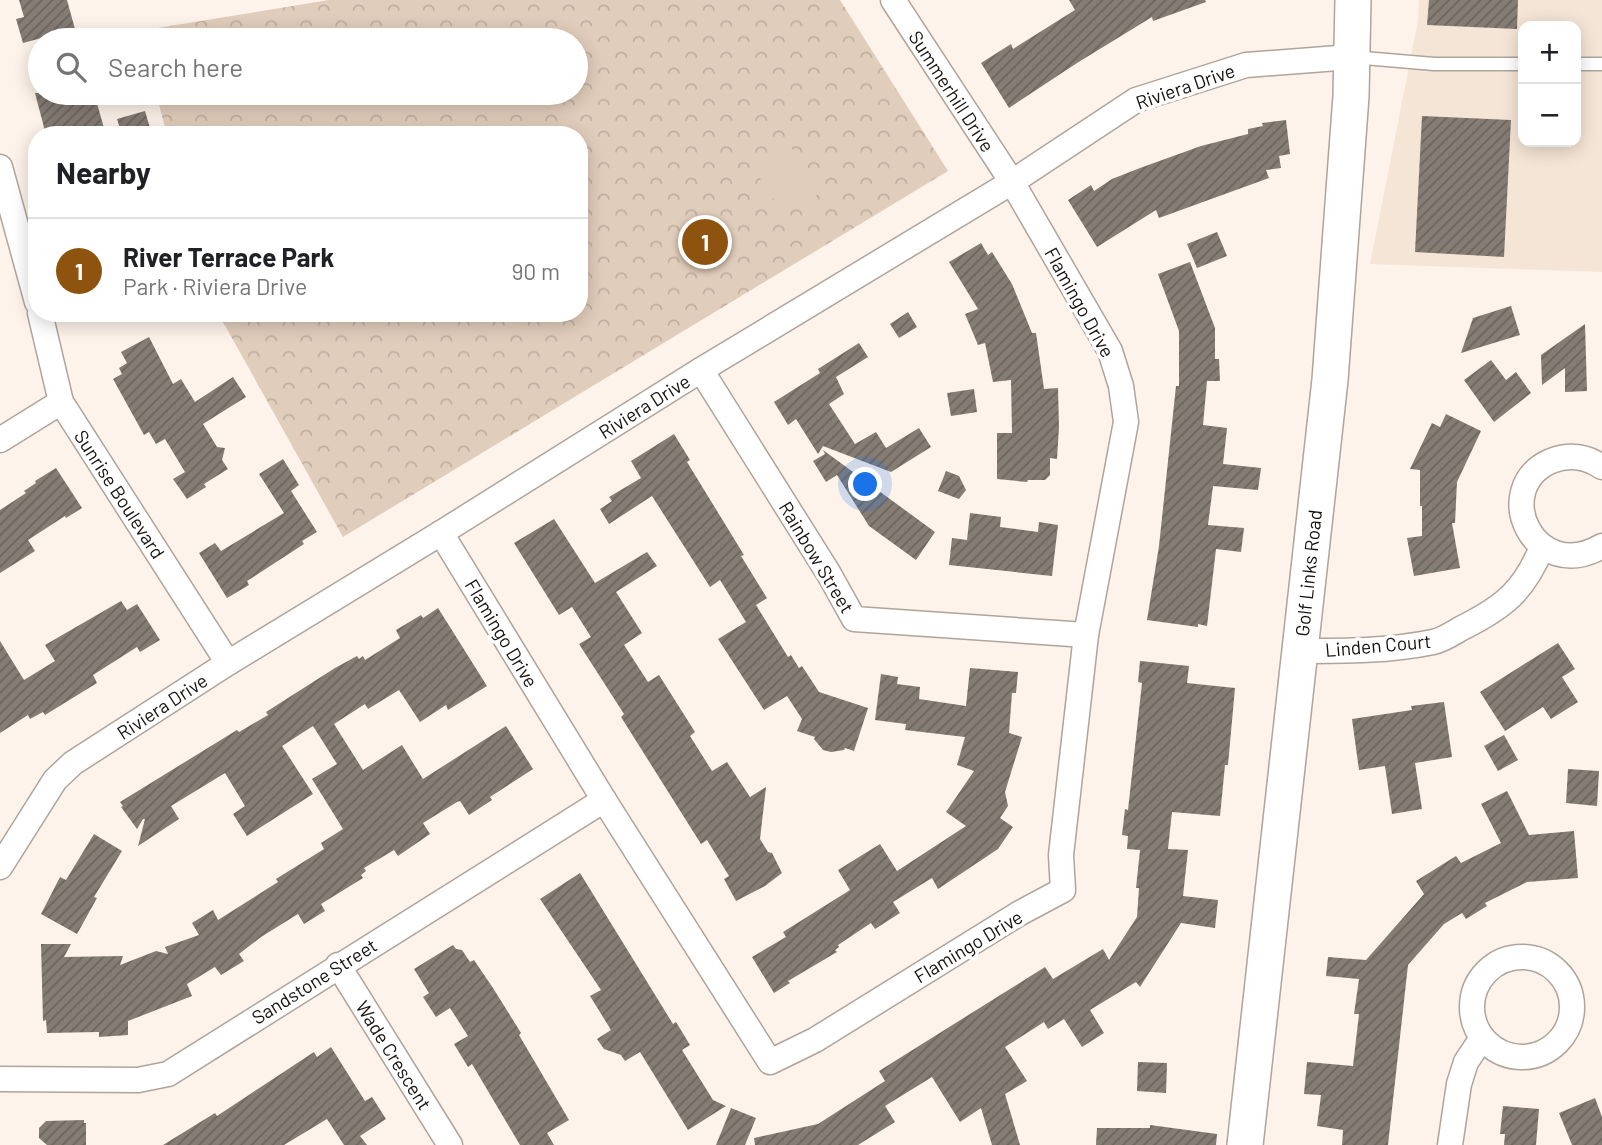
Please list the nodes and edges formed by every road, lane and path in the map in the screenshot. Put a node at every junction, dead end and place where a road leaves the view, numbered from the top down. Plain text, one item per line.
1 (893, 0) edge
2 (1353, 0) edge
3 (1351, 57) junction
4 (1518, 64) edge
5 (1581, 64) edge
6 (1602, 64) edge
7 (0, 167) edge
8 (1012, 182) junction
9 (28, 269) edge
10 (42, 322) edge
11 (701, 370) junction
12 (61, 402) junction
13 (0, 440) edge
14 (1602, 467) edge
15 (441, 533) junction
16 (1602, 546) edge
17 (1542, 547) junction
18 (1086, 635) junction
19 (1300, 651) junction
20 (228, 663) junction
21 (604, 800) junction
22 (0, 867) edge
23 (338, 965) junction
24 (1482, 1038) junction
25 (0, 1079) edge
26 (450, 1145) edge
27 (1245, 1145) edge
28 (1450, 1145) edge

1 - 8 street, Summerhill Drive
2 - 3 main road, Golf Links Road
3 - 4 lane
3 - 8 street, Riviera Drive
3 - 19 main road, Golf Links Road
5 - 6 lane
7 - 9 street
8 - 11 street, Riviera Drive
8 - 18 street, Flamingo Drive
10 - 12 street, Sunrise Boulevard
11 - 15 street, Riviera Drive
11 - 18 street, Rainbow Street
12 - 13 street
12 - 20 street, Sunrise Boulevard
14 - 17 street
15 - 20 street, Riviera Drive
15 - 21 street, Flamingo Drive
16 - 17 street
17 - 19 street, Linden Court
18 - 21 street, Flamingo Drive
19 - 27 main road, Golf Links Road
20 - 22 street, Riviera Drive
21 - 23 street, Sandstone Street
23 - 25 street, Sandstone Street
23 - 26 street, Wade Crescent
24 - 24 street
24 - 28 street

